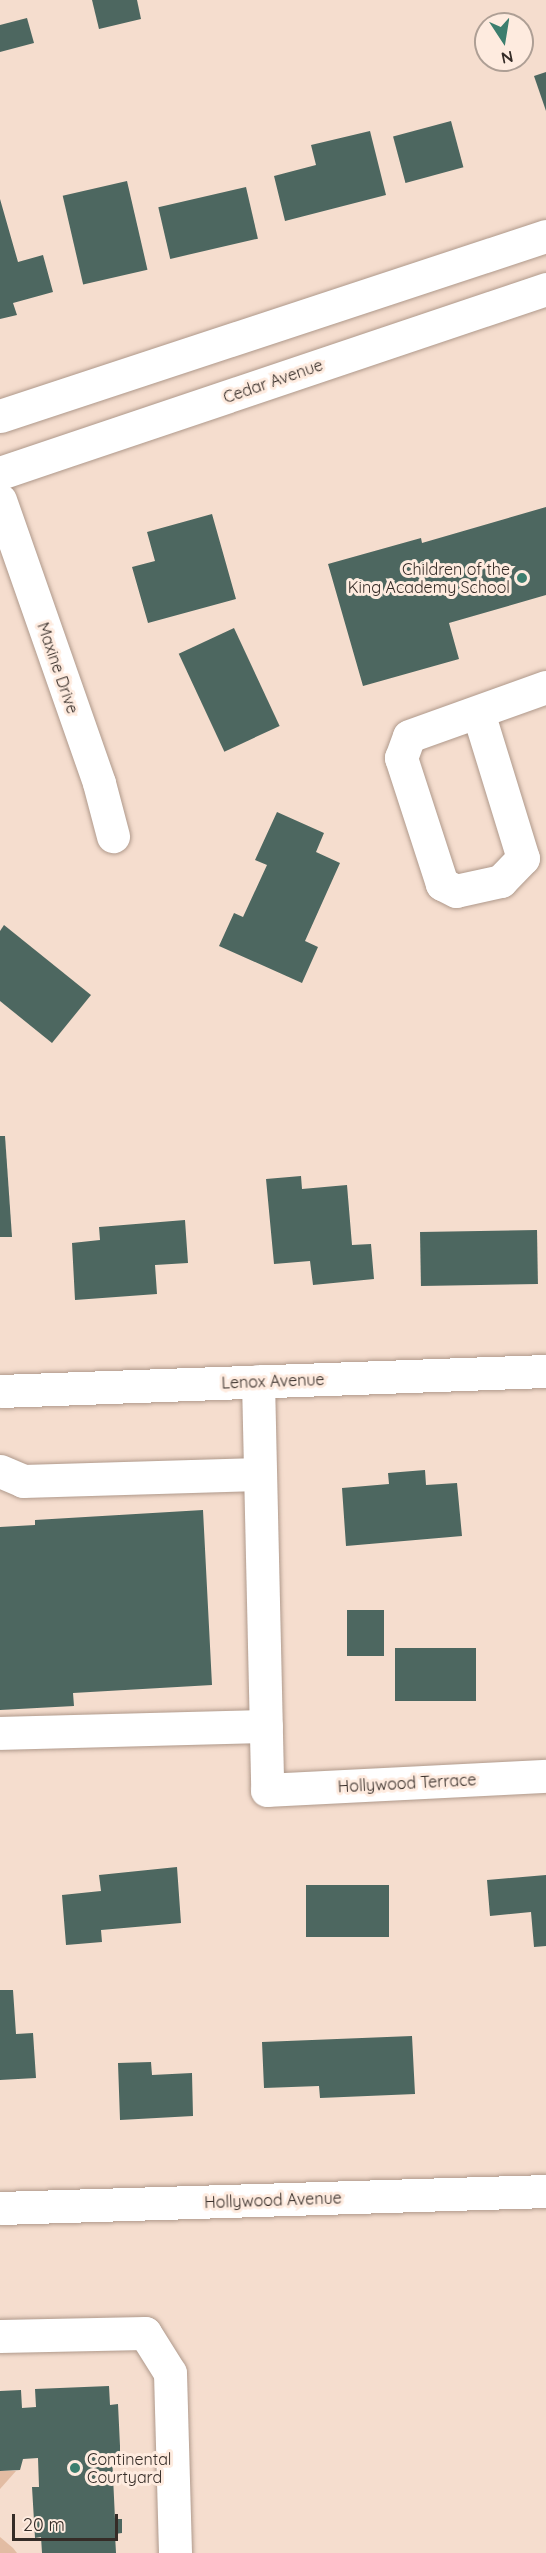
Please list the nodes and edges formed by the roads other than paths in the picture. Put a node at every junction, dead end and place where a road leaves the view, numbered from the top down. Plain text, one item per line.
1 (546, 236) edge
2 (546, 289) edge
3 (0, 416) edge
4 (0, 473) edge
5 (0, 500) edge
6 (546, 687) edge
7 (478, 712) junction
8 (113, 836) dead end
9 (546, 1371) edge
10 (258, 1381) junction
11 (0, 1391) edge
12 (0, 1472) edge
13 (259, 1474) junction
14 (266, 1726) junction
15 (0, 1732) edge
16 (546, 1776) edge
17 (546, 2191) edge
18 (0, 2208) edge
19 (0, 2336) edge
20 (174, 2553) edge

1 - 3 street
2 - 4 street, Cedar Avenue
5 - 8 street, Maxine Drive
6 - 7 street
7 - 7 street
9 - 10 street, Lenox Avenue
10 - 11 street, Lenox Avenue
10 - 13 street
12 - 13 street
13 - 14 street
14 - 15 street
14 - 16 street, Hollywood Terrace
17 - 18 street, Hollywood Avenue
19 - 20 street

